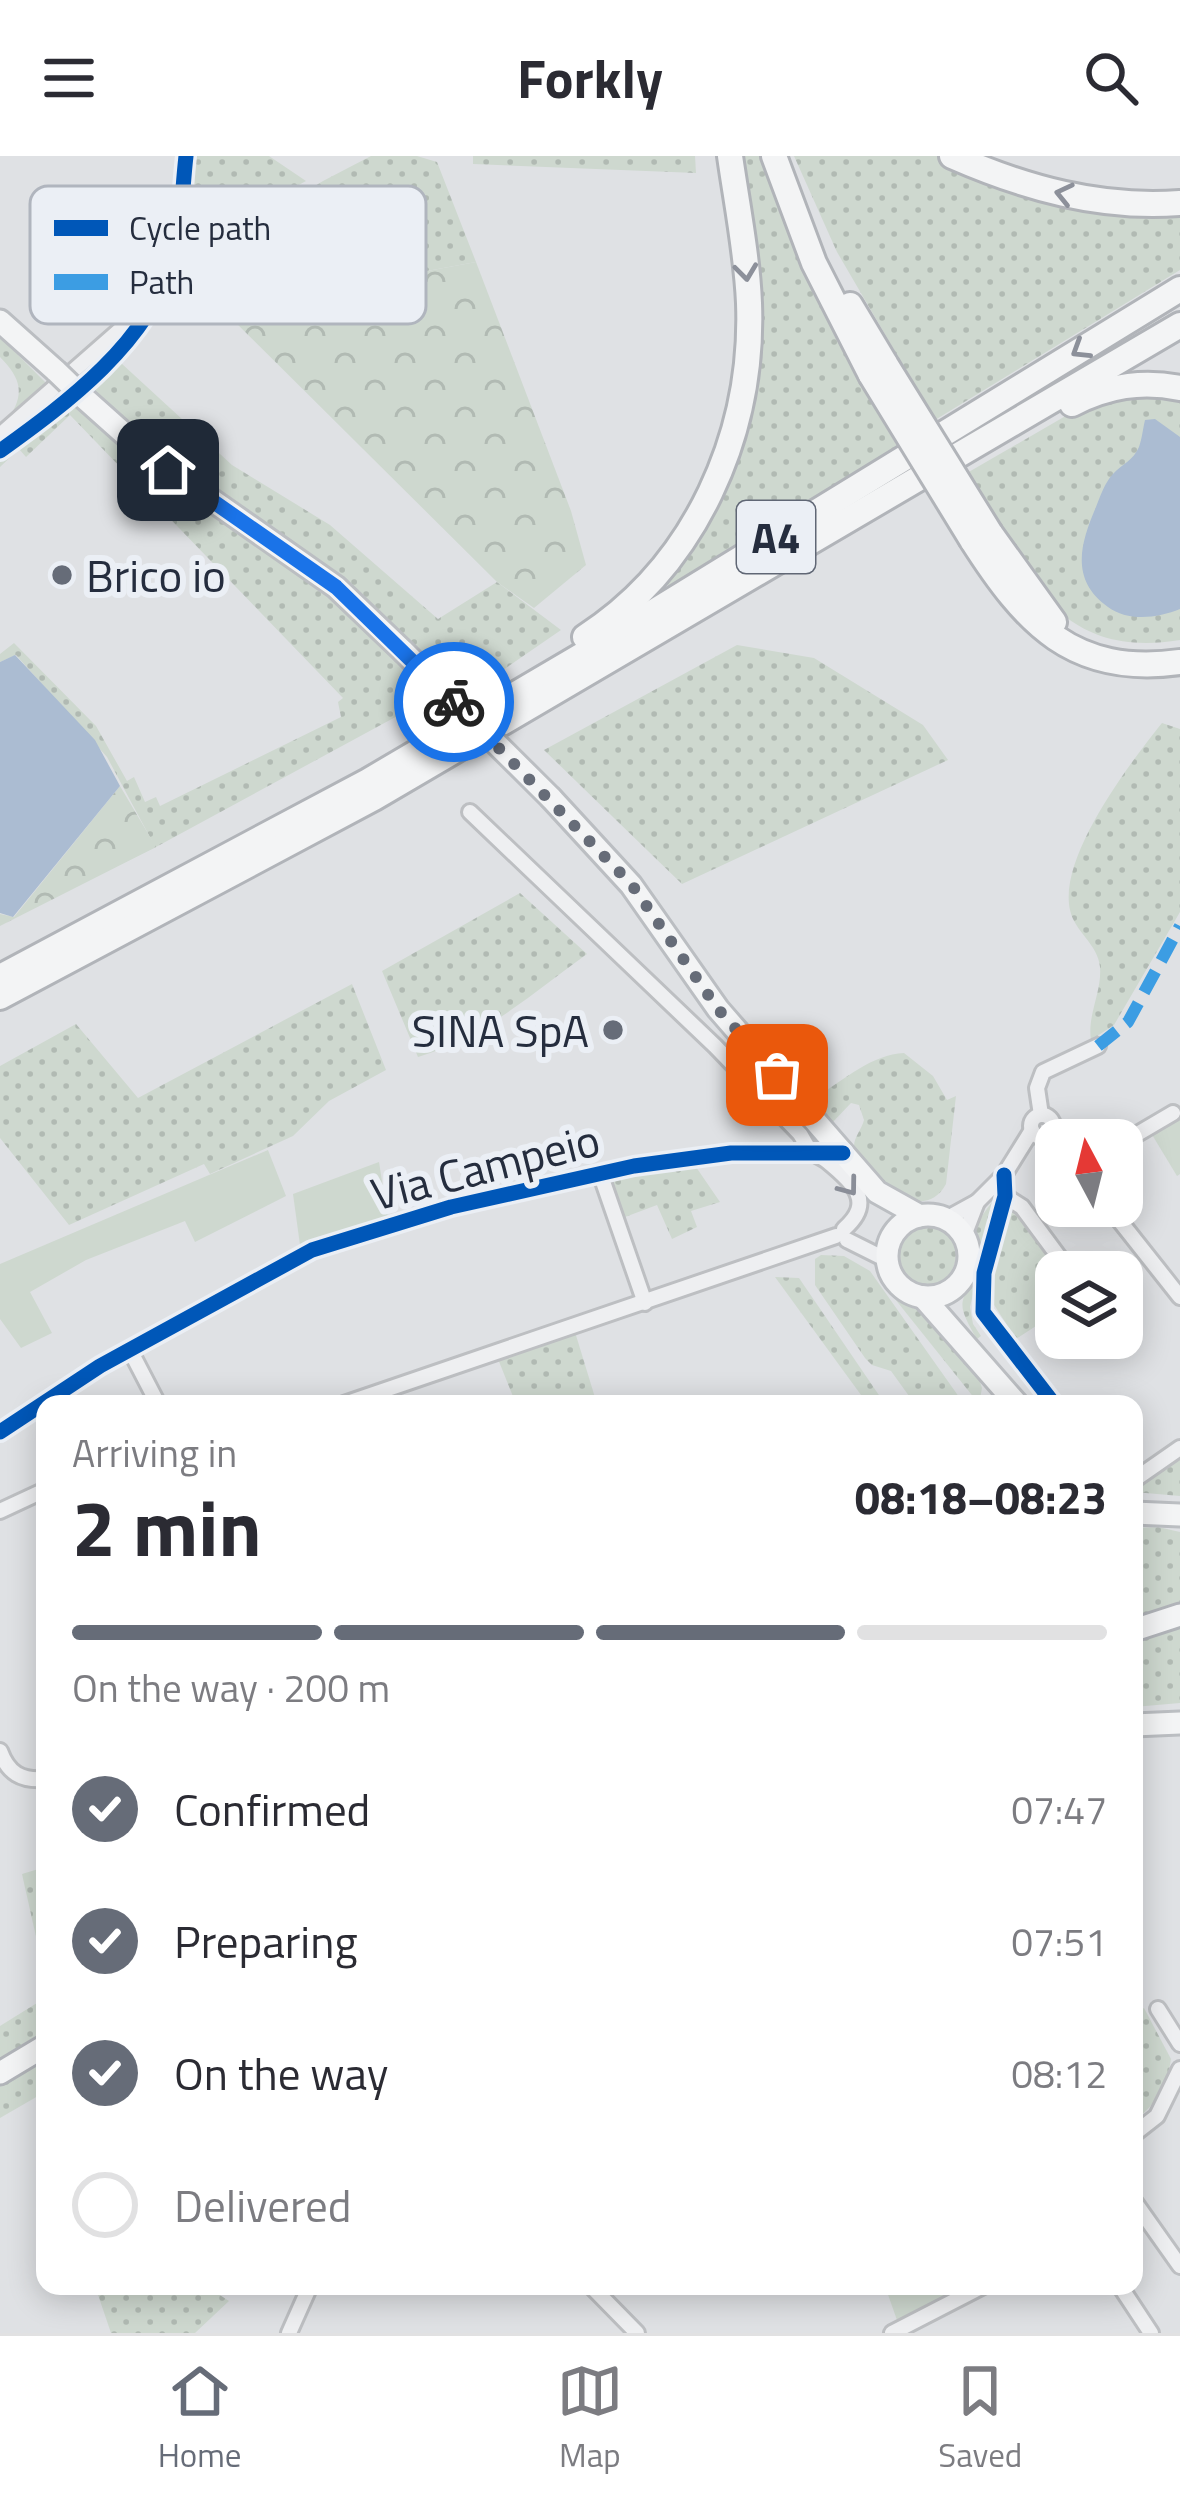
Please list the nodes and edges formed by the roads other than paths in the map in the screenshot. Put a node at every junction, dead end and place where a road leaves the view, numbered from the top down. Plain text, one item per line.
1 (186, 156) edge
2 (730, 156) edge
3 (774, 156) edge
4 (786, 156) edge
5 (952, 156) edge
6 (182, 186) edge
7 (1180, 203) edge
8 (1180, 289) edge
9 (0, 321) edge
10 (128, 324) edge
11 (142, 324) edge
12 (1180, 325) edge
13 (879, 370) junction
14 (1180, 388) edge
15 (0, 435) edge
16 (0, 452) edge
17 (855, 513) junction
18 (981, 536) junction
19 (1180, 646) edge
20 (1180, 662) edge
21 (368, 781) junction
22 (470, 812) dead end
23 (0, 977) edge
24 (0, 997) edge
25 (1098, 1046) dead end
26 (1173, 1113) dead end
27 (1041, 1115) junction
28 (1051, 1119) edge
29 (1032, 1130) junction
30 (1143, 1131) edge
31 (1035, 1132) edge
32 (826, 1147) junction
33 (600, 1173) junction
34 (1004, 1174) junction
35 (878, 1192) junction
36 (1005, 1196) junction
37 (977, 1202) junction
38 (920, 1216) junction
39 (946, 1219) junction
40 (1125, 1227) edge
41 (842, 1235) junction
42 (964, 1236) junction
43 (892, 1237) junction
44 (1054, 1251) edge
45 (887, 1260) junction
46 (954, 1288) junction
47 (922, 1297) junction
48 (1180, 1297) edge
49 (645, 1303) junction
50 (966, 1344) junction
51 (130, 1351) junction
52 (56, 1395) edge
53 (153, 1395) edge
54 (371, 1395) edge
55 (1009, 1395) edge
56 (1047, 1395) edge
57 (36, 1408) edge
58 (0, 1432) edge
59 (1180, 1448) edge
60 (1143, 1474) edge
61 (36, 1494) edge
62 (1143, 1510) edge
63 (0, 1511) edge
64 (1180, 1515) edge
65 (1180, 1615) edge
66 (1143, 1627) edge
67 (1180, 1723) edge
68 (1143, 1725) edge
69 (0, 1751) edge
70 (36, 1779) edge
71 (1158, 2008) dead end
72 (1180, 2044) edge
73 (36, 2051) edge
74 (1180, 2068) edge
75 (0, 2073) edge
76 (1143, 2127) edge
77 (1143, 2214) edge
78 (1180, 2266) edge
79 (306, 2295) edge
80 (600, 2295) edge
81 (965, 2295) edge
82 (1126, 2295) edge
83 (289, 2333) edge
84 (637, 2333) edge
85 (892, 2333) edge
86 (1150, 2333) edge

1 - 6 street
2 -> 21 highway
3 - 13 highway
4 - 13 highway
7 -> 5 highway
8 -> 21 highway, A4
9 - 32 main road, bridge
10 - 15 street
11 - 16 street
12 - 17 highway, A4
13 - 18 highway, bridge
14 - 17 highway
17 - 24 highway, A4
18 - 19 highway
18 - 20 highway
21 - 23 highway, A4
22 - 32 street
25 - 27 street
26 - 30 street
27 - 28 street
27 - 29 street
29 - 31 street
29 - 34 street
32 - 33 street, Via Campeio
32 - 35 main road
32 -> 41 street
33 - 49 street
33 - 51 street, Via Campeio
34 - 36 street
34 - 37 street
35 - 38 main road
35 - 43 main road
36 - 44 street
36 - 56 street
37 - 39 street
37 - 42 street
38 - 39 main road
38 - 43 main road
39 - 42 main road
40 - 48 street
41 - 45 street
41 - 49 street
42 - 46 main road
43 - 45 main road
45 - 47 main road
46 - 47 main road
46 - 50 main road
47 - 50 main road
49 - 54 street
50 - 55 main road
51 - 52 street, Via Campeio
51 - 53 street
57 - 58 street, Via Campeio
59 - 60 street
61 - 63 street
62 - 64 main road
65 - 66 main road
67 - 68 main road
69 - 70 street
71 - 72 street
73 - 75 main road
74 - 76 street
77 - 78 street
79 - 83 street
80 - 84 street
81 - 85 street
82 - 86 street

